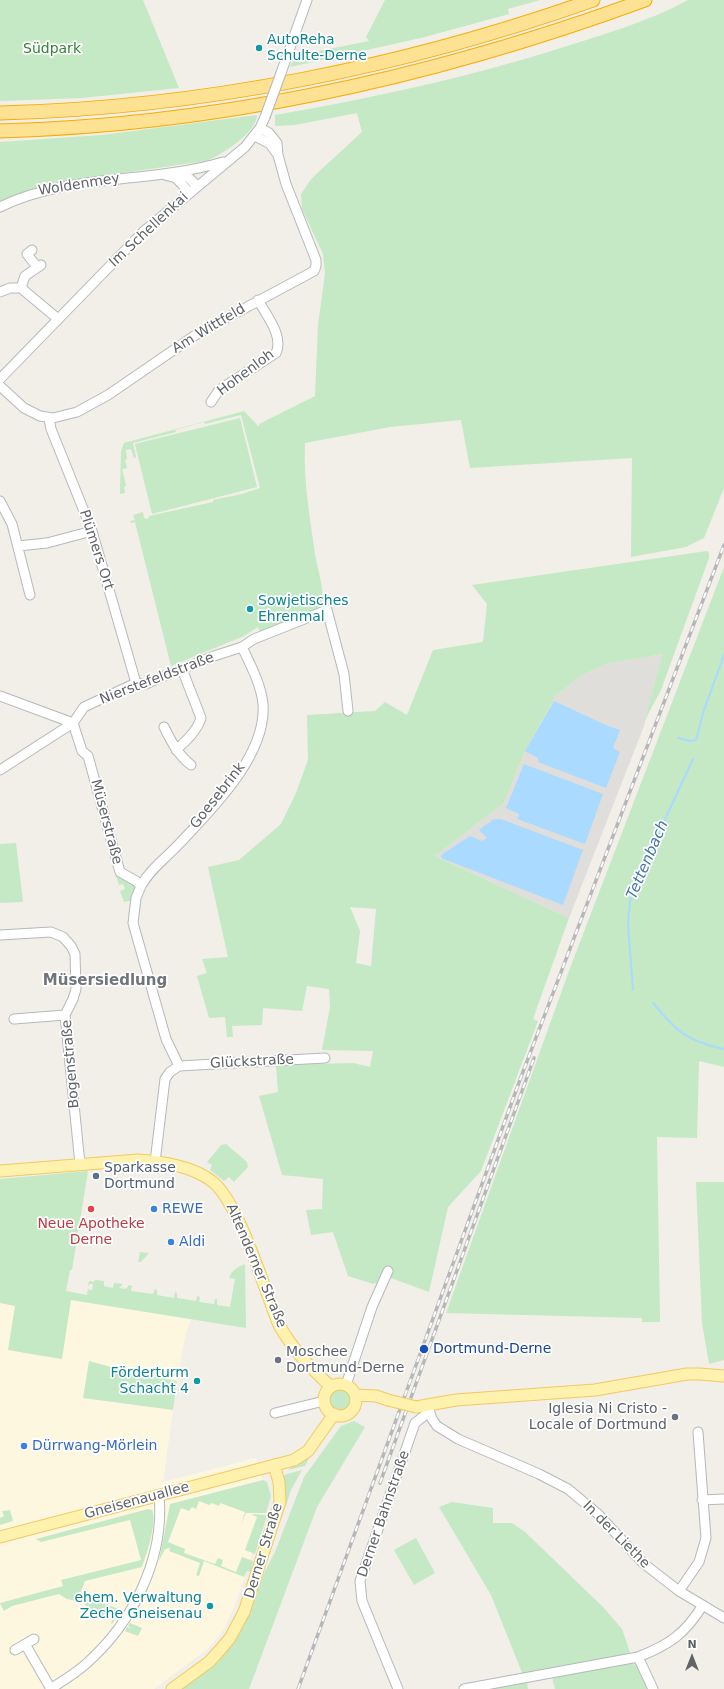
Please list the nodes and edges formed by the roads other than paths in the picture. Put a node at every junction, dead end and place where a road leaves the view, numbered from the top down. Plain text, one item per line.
1 (307, 0) edge
2 (593, 0) edge
3 (645, 0) edge
4 (0, 113) edge
5 (0, 130) edge
6 (257, 132) junction
7 (227, 161) junction
8 (175, 171) junction
9 (162, 174) junction
10 (197, 186) junction
11 (189, 192) junction
12 (0, 207) edge
13 (32, 250) dead end
14 (21, 288) junction
15 (0, 292) edge
16 (258, 300) junction
17 (58, 319) junction
18 (0, 379) edge
19 (0, 386) edge
20 (211, 402) dead end
21 (50, 419) junction
22 (0, 501) edge
23 (92, 531) junction
24 (18, 546) junction
25 (30, 595) dead end
26 (242, 647) junction
27 (182, 669) junction
28 (136, 683) junction
29 (0, 696) edge
30 (348, 711) dead end
31 (73, 723) junction
32 (164, 727) dead end
33 (176, 750) junction
34 (191, 765) dead end
35 (0, 770) edge
36 (141, 886) junction
37 (0, 935) edge
38 (65, 1015) junction
39 (14, 1019) dead end
40 (325, 1058) dead end
41 (179, 1066) junction
42 (154, 1162) junction
43 (80, 1164) junction
44 (0, 1171) edge
45 (388, 1271) dead end
46 (723, 1374) edge
47 (346, 1385) junction
48 (331, 1387) junction
49 (356, 1395) junction
50 (324, 1401) junction
51 (428, 1409) junction
52 (275, 1413) dead end
53 (334, 1414) junction
54 (698, 1432) dead end
55 (274, 1465) junction
56 (160, 1495) junction
57 (724, 1499) edge
58 (702, 1500) junction
59 (0, 1537) edge
60 (679, 1591) junction
61 (703, 1605) junction
62 (724, 1618) edge
63 (34, 1639) dead end
64 (25, 1644) junction
65 (15, 1650) dead end
66 (638, 1657) junction
67 (50, 1689) edge
68 (172, 1689) edge
69 (398, 1689) edge
70 (464, 1689) edge
71 (653, 1689) edge

1 - 6 street, Im Schellenkai, bridge
2 - 4 highway
3 - 5 highway
6 - 7 street, Im Schellenkai
6 - 16 street, Am Wittfeld
7 - 8 street, Woldenmey
7 - 10 street, Im Schellenkai
8 - 9 street, Woldenmey
8 - 10 street
9 - 11 street
9 - 12 street, Woldenmey
10 - 11 street, Im Schellenkai
11 - 17 street, Im Schellenkai
13 - 14 street
14 - 15 street
14 - 17 street
16 - 20 street, Hohenloh
16 - 21 street, Am Wittfeld
17 - 18 street, Im Schellenkai
19 - 21 street
21 - 23 street, Plümers Ort
22 - 24 street
23 - 24 street
23 - 28 street, Plümers Ort
24 - 25 street
26 - 27 street, Nierstefeldstraße
26 - 30 street, Nierstefeldstraße
26 - 36 street, Goesebrink
27 - 28 street, Nierstefeldstraße
27 - 33 street
28 - 31 street, Nierstefeldstraße
29 - 31 street
31 - 35 street, Nierstefeldstraße
31 - 36 street, Müserstraße
32 - 33 street
33 - 34 street
36 - 41 street
37 - 38 street, Bogenstraße
38 - 39 street
38 - 43 street, Bogenstraße
40 - 41 street, Glückstraße
41 - 42 street
42 - 43 main road, Altenderner Straße
42 - 48 main road, Altenderner Straße
43 - 44 main road, Altenderner Straße
45 - 47 street
46 - 51 main road
47 - 48 main road
47 - 49 main road
48 - 50 main road
49 - 51 main road, bridge
49 - 53 main road
50 - 52 street
50 - 53 main road
51 - 60 street, In der Liethe
51 - 69 street, Derner Bahnstraße
53 - 55 main road
54 - 58 street
55 - 56 main road, Gneisenauallee
55 - 68 main road, Derner Straße
56 - 59 main road, Gneisenauallee
56 - 67 street
57 - 58 street
58 - 60 street
60 - 61 street, In der Liethe
61 - 62 street, In der Liethe
61 - 66 street
63 - 64 street
64 - 65 street
64 - 67 street
66 - 70 street
66 - 71 street

